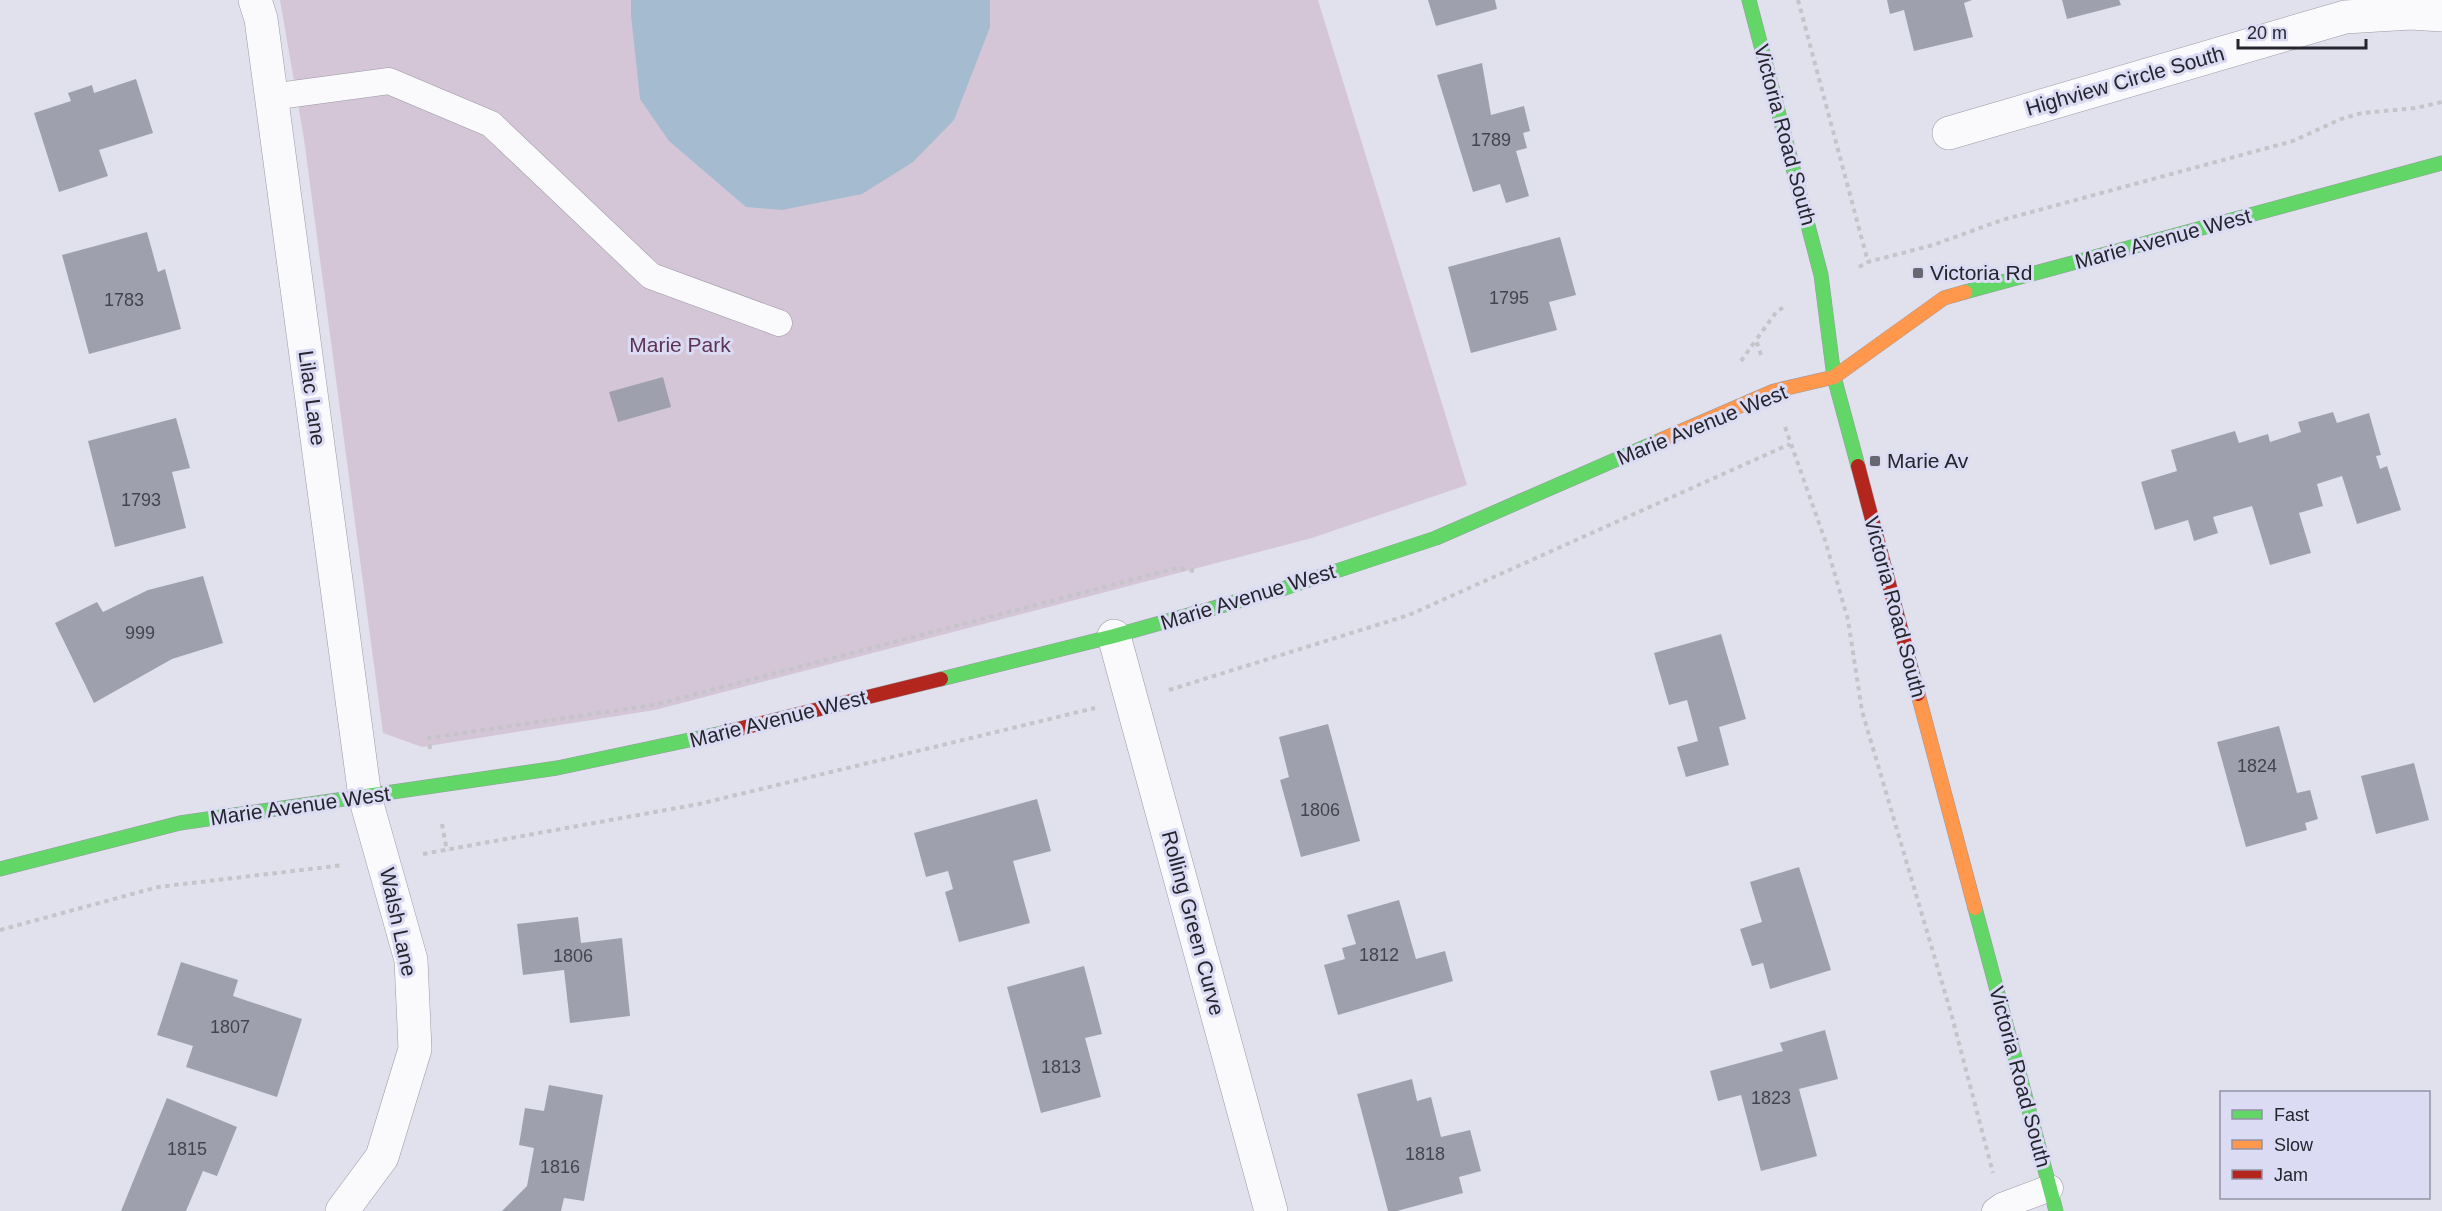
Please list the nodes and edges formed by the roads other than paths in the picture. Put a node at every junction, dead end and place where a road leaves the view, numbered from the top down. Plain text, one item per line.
1 (255, 0) edge
2 (1749, 0) edge
3 (2442, 15) edge
4 (271, 97) junction
5 (1949, 133) dead end
6 (2442, 164) edge
7 (779, 323) dead end
8 (1834, 377) junction
9 (1114, 636) junction
10 (365, 796) junction
11 (0, 869) edge
12 (2053, 1199) edge
13 (1998, 1208) edge
14 (342, 1211) edge
15 (1271, 1211) edge

1 - 4 street, Lilac Lane
2 - 8 street, Victoria Road South
3 - 5 street, Highview Circle South
4 - 7 lane
4 - 10 street, Lilac Lane
6 - 8 street, Marie Avenue West
8 - 9 street, Marie Avenue West
8 - 12 street, Victoria Road South
9 - 10 street, Marie Avenue West
9 - 15 street, Rolling Green Curve
10 - 11 street, Marie Avenue West
10 - 14 street, Walsh Lane
12 - 13 lane

